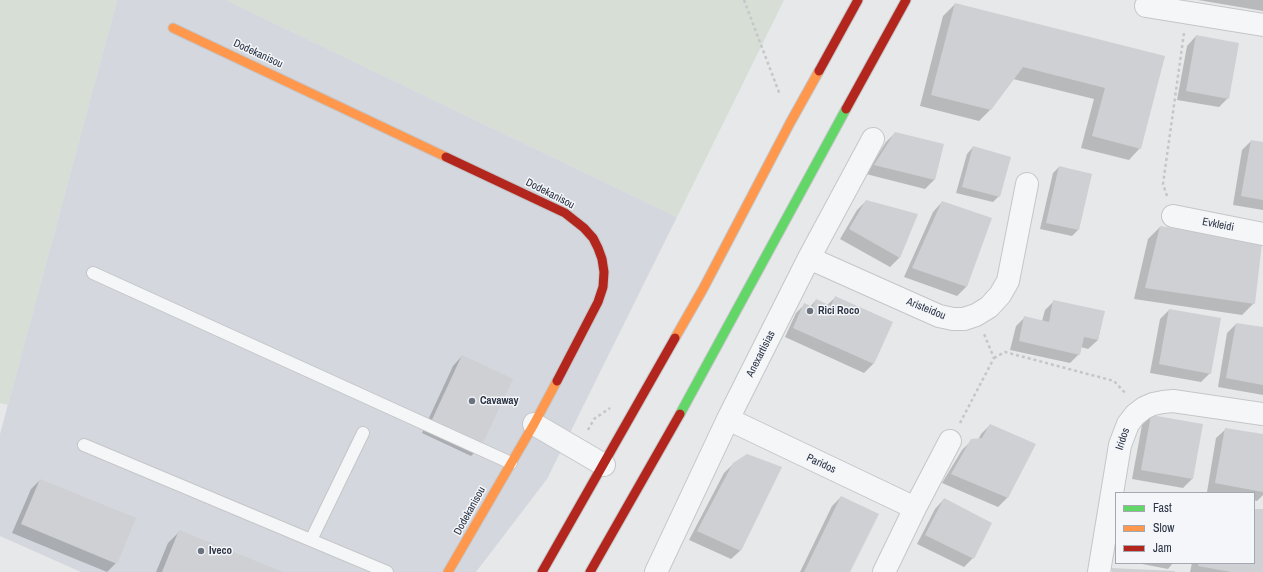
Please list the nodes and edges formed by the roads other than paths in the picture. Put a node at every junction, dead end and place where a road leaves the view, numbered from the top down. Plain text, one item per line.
1 (858, 0) edge
2 (906, 0) edge
3 (1146, 6) dead end
4 (1263, 25) edge
5 (173, 28) dead end
6 (873, 139) dead end
7 (1027, 184) dead end
8 (1173, 216) road end
9 (1263, 234) edge
10 (809, 258) junction
11 (93, 272) dead end
12 (1263, 414) edge
13 (728, 419) junction
14 (534, 424) junction
15 (363, 433) dead end
16 (950, 441) road end
17 (84, 445) dead end
18 (511, 463) junction
19 (604, 465) junction
20 (915, 508) junction
21 (311, 540) junction
22 (387, 572) edge
23 (448, 572) edge
24 (542, 572) edge
25 (590, 572) edge
26 (656, 572) edge
27 (884, 572) edge
28 (1099, 572) edge

1 - 19 main road
2 - 25 main road
3 - 4 street
5 - 14 main road, Dodekanisou
6 - 10 street, Anexartisias
7 - 10 street, Aristeidou
8 - 9 street, Evkleidi
10 - 13 street, Anexartisias
11 - 18 lane
12 - 28 street, Iridos
13 - 20 street, Paridos
13 - 26 street, Anexartisias
14 - 18 main road, Dodekanisou
14 - 19 street
15 - 21 lane
16 - 20 street
17 - 21 lane
18 - 23 main road, Dodekanisou
19 - 24 main road
20 - 27 street
21 - 22 lane

